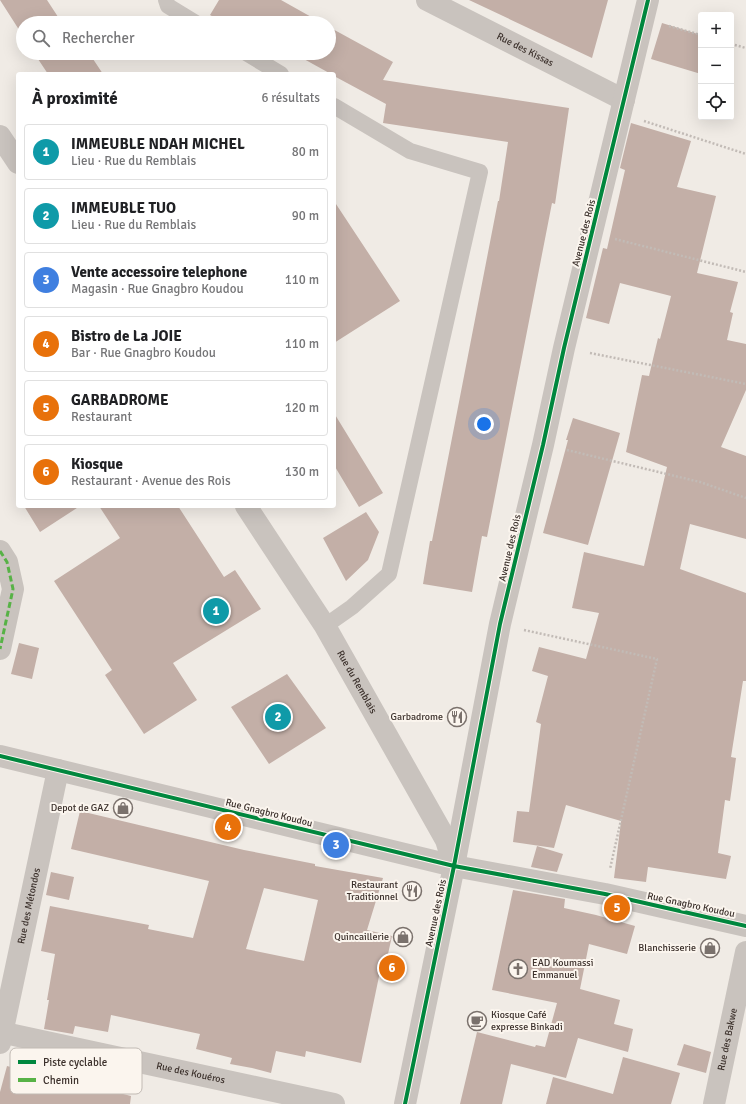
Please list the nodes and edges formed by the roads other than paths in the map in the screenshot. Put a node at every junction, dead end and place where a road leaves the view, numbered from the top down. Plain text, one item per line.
1 (166, 0) edge
2 (427, 0) edge
3 (645, 9) edge
4 (184, 16) edge
5 (258, 60) edge
6 (278, 72) edge
7 (336, 107) edge
8 (622, 107) junction
9 (0, 136) edge
10 (16, 160) edge
11 (247, 508) edge
12 (0, 551) edge
13 (325, 626) junction
14 (0, 649) edge
15 (0, 756) edge
16 (58, 770) junction
17 (454, 866) junction
18 (746, 926) edge
19 (746, 952) edge
20 (1, 1036) edge
21 (60, 1048) edge
22 (142, 1065) edge
23 (334, 1104) edge
24 (405, 1104) edge
25 (714, 1104) edge

1 - 4 lane
2 - 8 street, Rue des Kissas
3 - 8 street, Avenue des Rois
5 - 6 lane
7 - 13 lane
8 - 17 street, Avenue des Rois
9 - 10 street
11 - 13 street, Rue du Remblais
12 - 14 street
13 - 17 street, Rue du Remblais
15 - 16 street, Rue Gnagbro Koudou
16 - 17 street, Rue Gnagbro Koudou
16 - 20 street, Rue des Métondos
17 - 18 street, Rue Gnagbro Koudou
17 - 24 street, Avenue des Rois
19 - 25 street, Rue des Bakwe
20 - 21 street, Rue des Kouéros
22 - 23 street, Rue des Kouéros

